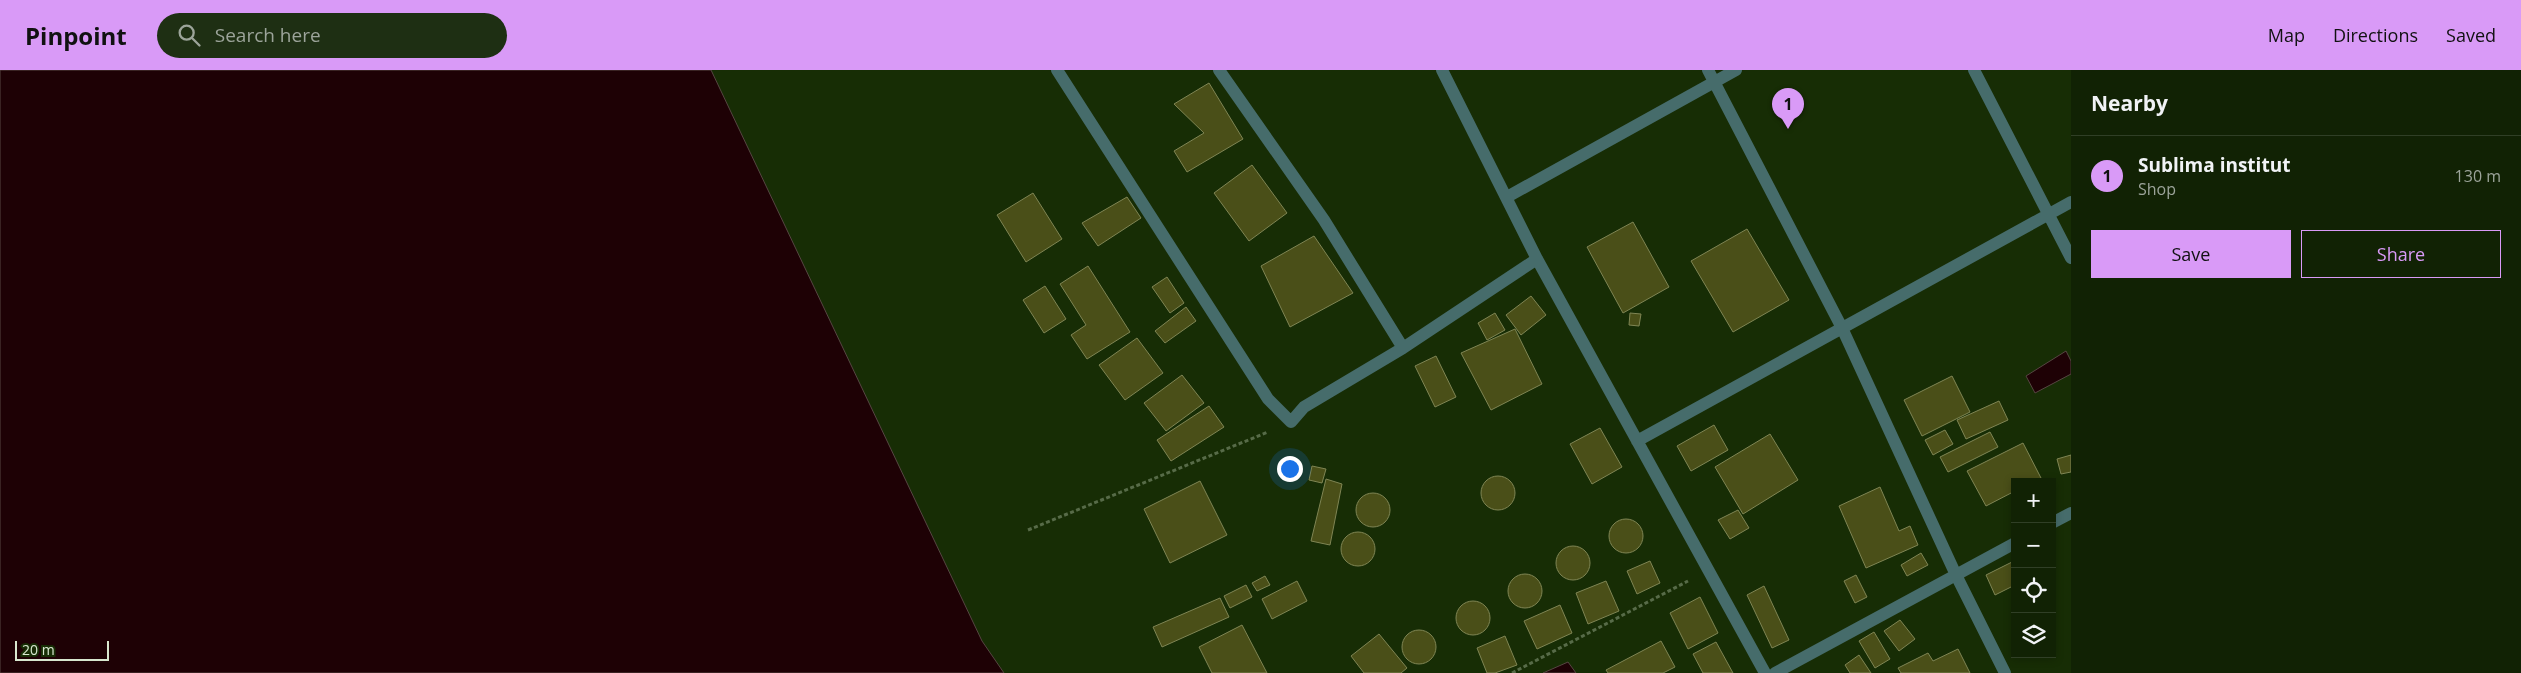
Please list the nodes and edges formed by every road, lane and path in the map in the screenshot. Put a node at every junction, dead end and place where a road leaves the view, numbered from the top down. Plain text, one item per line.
1 (1057, 70) edge
2 (1220, 70) edge
3 (1442, 70) edge
4 (1708, 70) edge
5 (1736, 70) edge
6 (1974, 70) edge
7 (1714, 82) junction
8 (1508, 197) junction
9 (2071, 202) edge
10 (2048, 214) junction
11 (2071, 258) edge
12 (1537, 259) junction
13 (1842, 328) junction
14 (1402, 348) junction
15 (1291, 422) junction
16 (1637, 441) junction
17 (2071, 513) edge
18 (2056, 521) edge
19 (1028, 530) dead end
20 (2011, 545) edge
21 (1709, 570) junction
22 (1956, 575) junction
23 (1512, 673) edge
24 (1765, 673) edge
25 (1775, 673) edge
26 (2005, 673) edge

1 - 15 street
2 - 14 street
3 - 8 street
4 - 7 street
5 - 7 street
6 - 10 street
7 - 8 street
7 - 13 street
8 - 12 street
9 - 10 street
10 - 11 street
10 - 13 street
12 - 14 street
12 - 16 street
13 - 16 street
13 - 22 street
14 - 15 street
15 - 19 path
16 - 21 street
17 - 18 street
20 - 22 street
21 - 23 path
21 - 24 street
22 - 25 street
22 - 26 street

